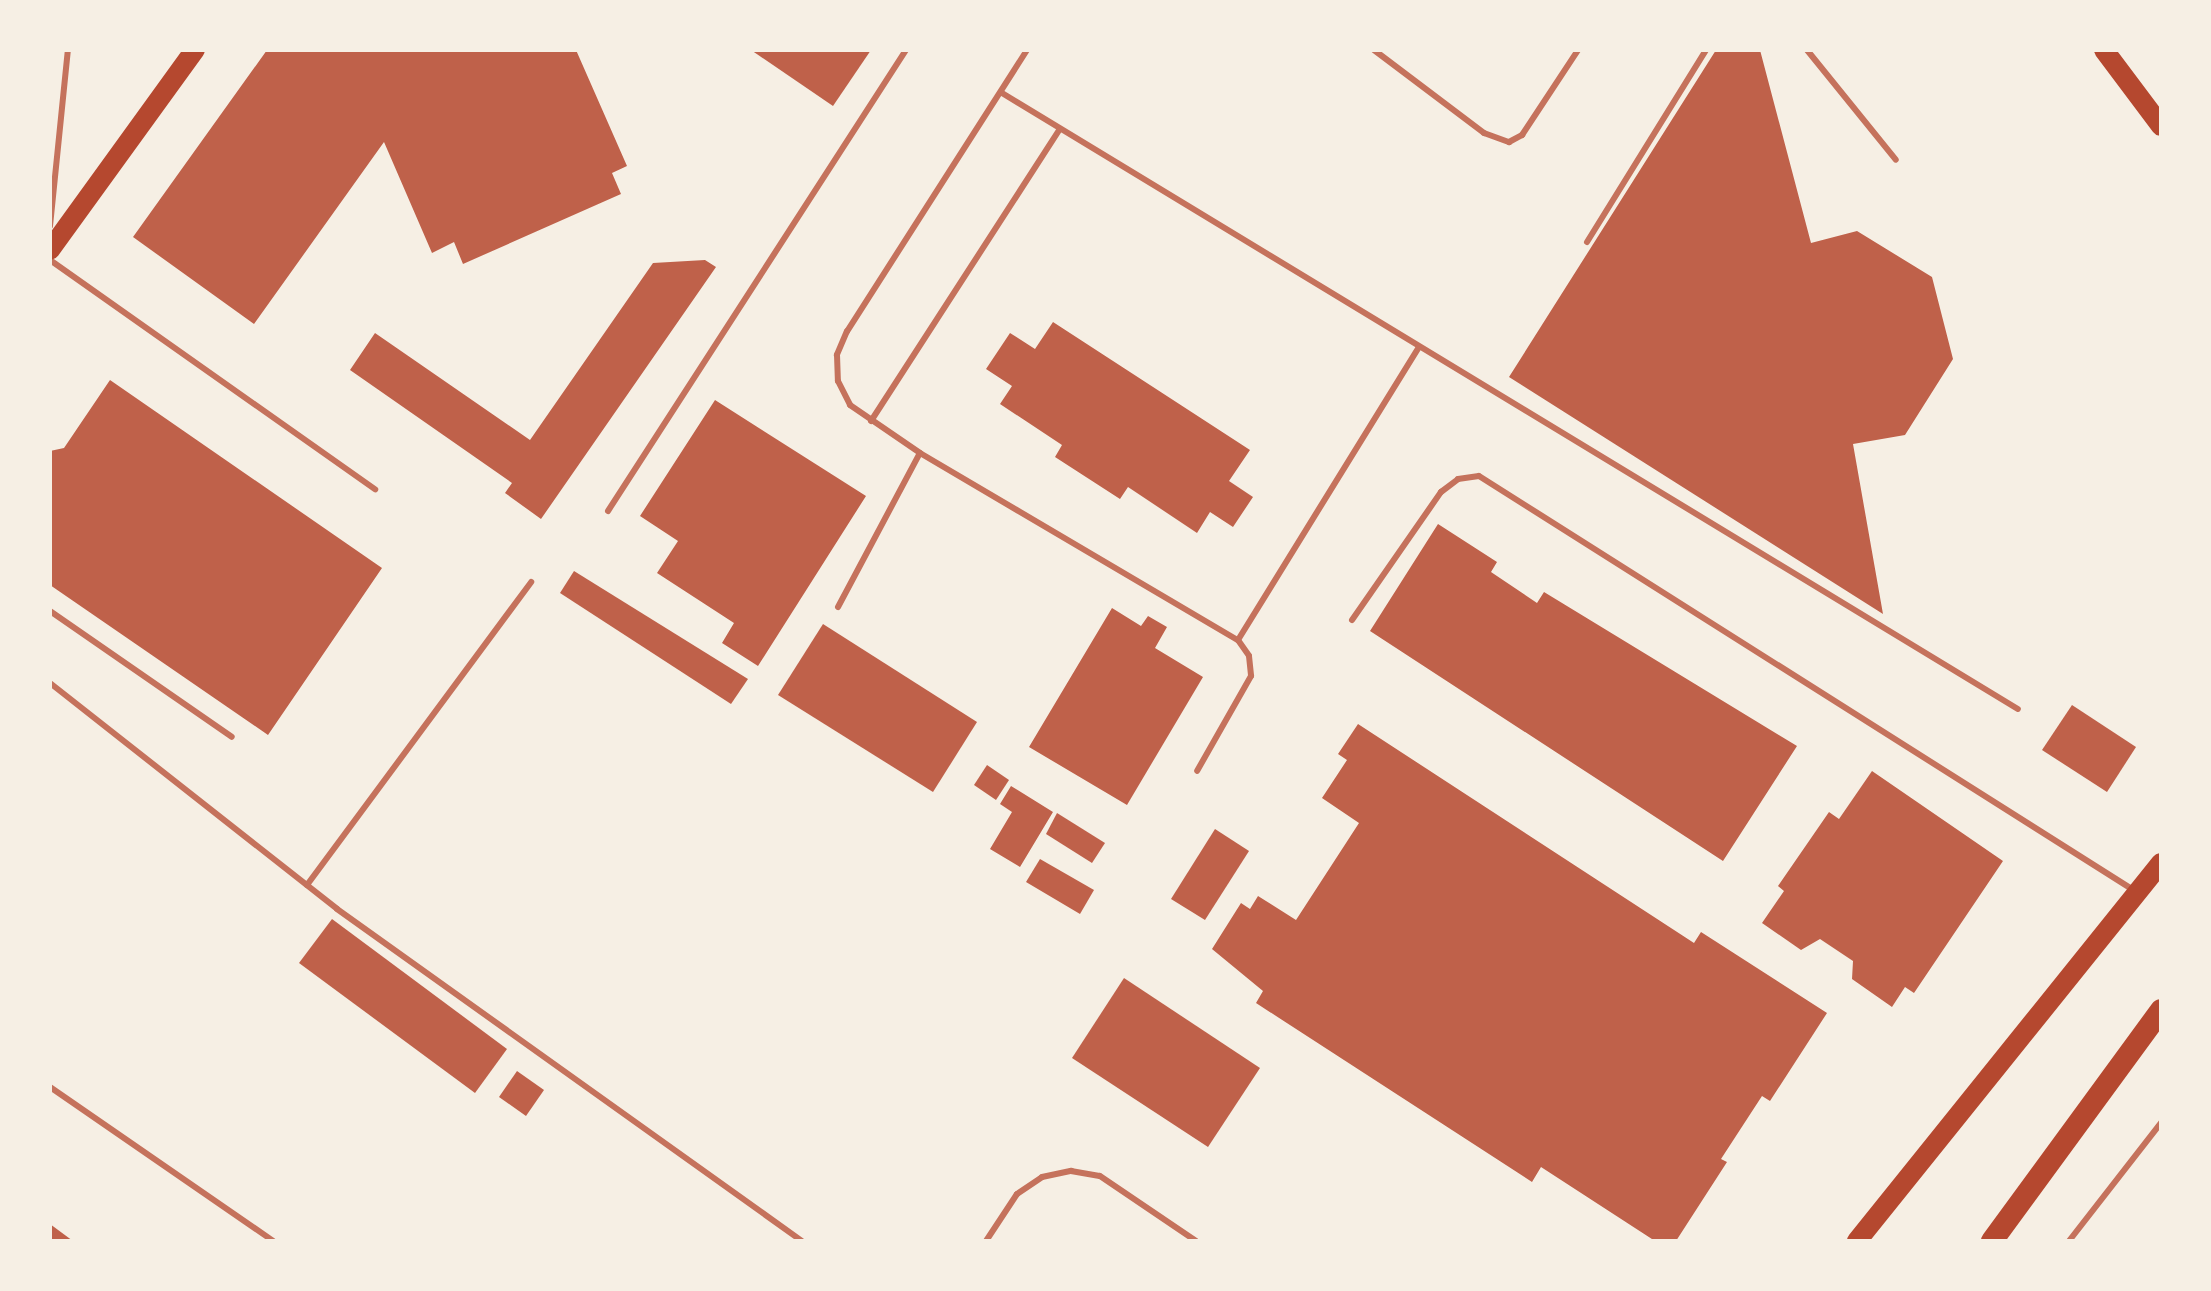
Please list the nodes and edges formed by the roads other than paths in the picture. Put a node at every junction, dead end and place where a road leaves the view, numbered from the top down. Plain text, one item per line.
1 (195, 50) edge
2 (906, 50) edge
3 (1027, 50) edge
4 (1374, 50) edge
5 (1578, 50) edge
6 (1706, 50) edge
7 (1807, 50) edge
8 (2104, 50) edge
9 (69, 51) edge
10 (1002, 93) junction
11 (2161, 126) edge
12 (1059, 130) junction
13 (1896, 160) dead end
14 (50, 226) edge
15 (1587, 242) dead end
16 (50, 250) edge
17 (50, 260) edge
18 (1419, 347) junction
19 (871, 421) junction
20 (920, 453) junction
21 (375, 489) dead end
22 (608, 511) dead end
23 (531, 582) dead end
24 (838, 607) dead end
25 (50, 611) edge
26 (1352, 620) dead end
27 (1238, 640) junction
28 (50, 683) edge
29 (2018, 709) dead end
30 (232, 737) dead end
31 (1197, 771) dead end
32 (2161, 863) edge
33 (307, 885) junction
34 (2138, 893) junction
35 (2161, 1010) edge
36 (50, 1087) edge
37 (2161, 1123) edge
38 (273, 1241) edge
39 (802, 1241) edge
40 (986, 1241) edge
41 (1196, 1241) edge
42 (1857, 1241) edge
43 (1992, 1241) edge
44 (2069, 1241) edge

1 - 16 main road
2 - 22 lane
3 - 10 lane
4 - 5 lane
6 - 15 lane
7 - 13 lane
8 - 11 main road
9 - 14 lane
10 - 12 lane
10 - 19 lane
12 - 18 lane
12 - 19 lane
17 - 21 lane
18 - 27 lane
18 - 29 lane
19 - 20 lane
20 - 24 lane
20 - 27 lane
23 - 33 lane
25 - 30 lane
26 - 34 lane
27 - 31 lane
28 - 33 lane
32 - 34 main road
33 - 39 lane
34 - 42 main road
35 - 43 highway
36 - 38 lane
37 - 44 lane
40 - 41 lane

